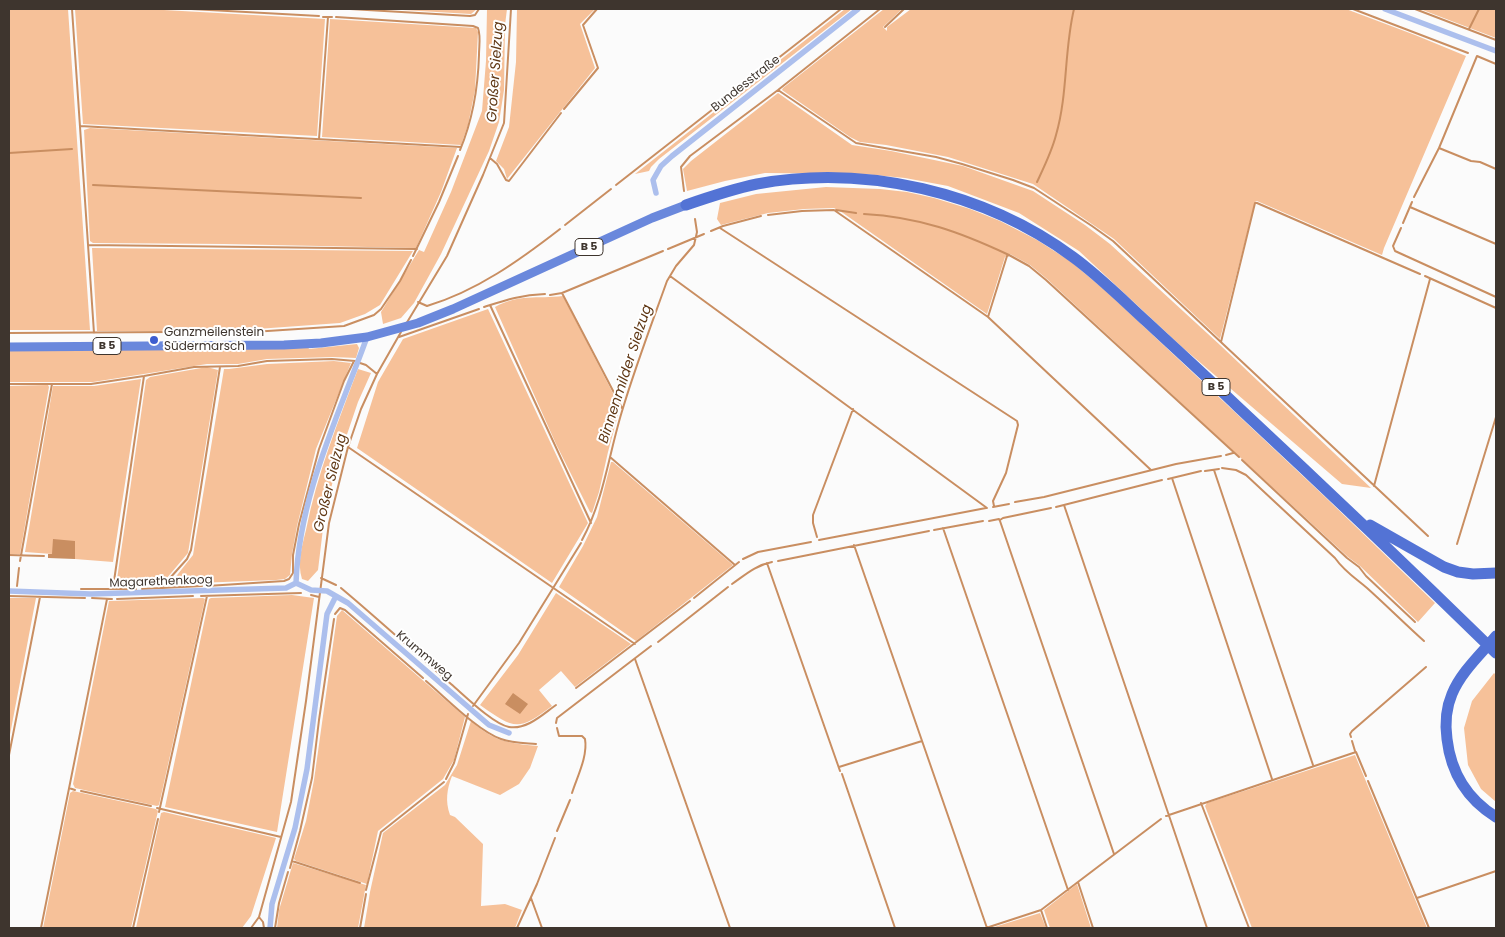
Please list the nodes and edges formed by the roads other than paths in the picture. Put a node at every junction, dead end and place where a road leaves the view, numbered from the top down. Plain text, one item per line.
1 (858, 9) edge
2 (1385, 9) edge
3 (1496, 51) edge
4 (656, 193) dead end
5 (686, 205) joint
6 (367, 337) junction
7 (9, 347) edge
8 (1358, 519) junction
9 (1496, 573) edge
10 (296, 583) junction
11 (9, 591) edge
12 (336, 596) junction
13 (1496, 636) edge
14 (1496, 653) edge
15 (510, 733) dead end
16 (1496, 817) edge
17 (270, 928) edge

1 - 4 street, Bundesstraße
2 - 3 street
5 - 6 main road, B 5
5 - 8 highway, B 5
6 - 7 main road, B 5
6 - 10 street
8 - 9 highway
8 - 14 highway, B 5
10 - 11 street, Magarethenkoog
10 - 12 street, Krummweg
12 - 15 street, Krummweg
12 - 17 street
13 - 16 highway

